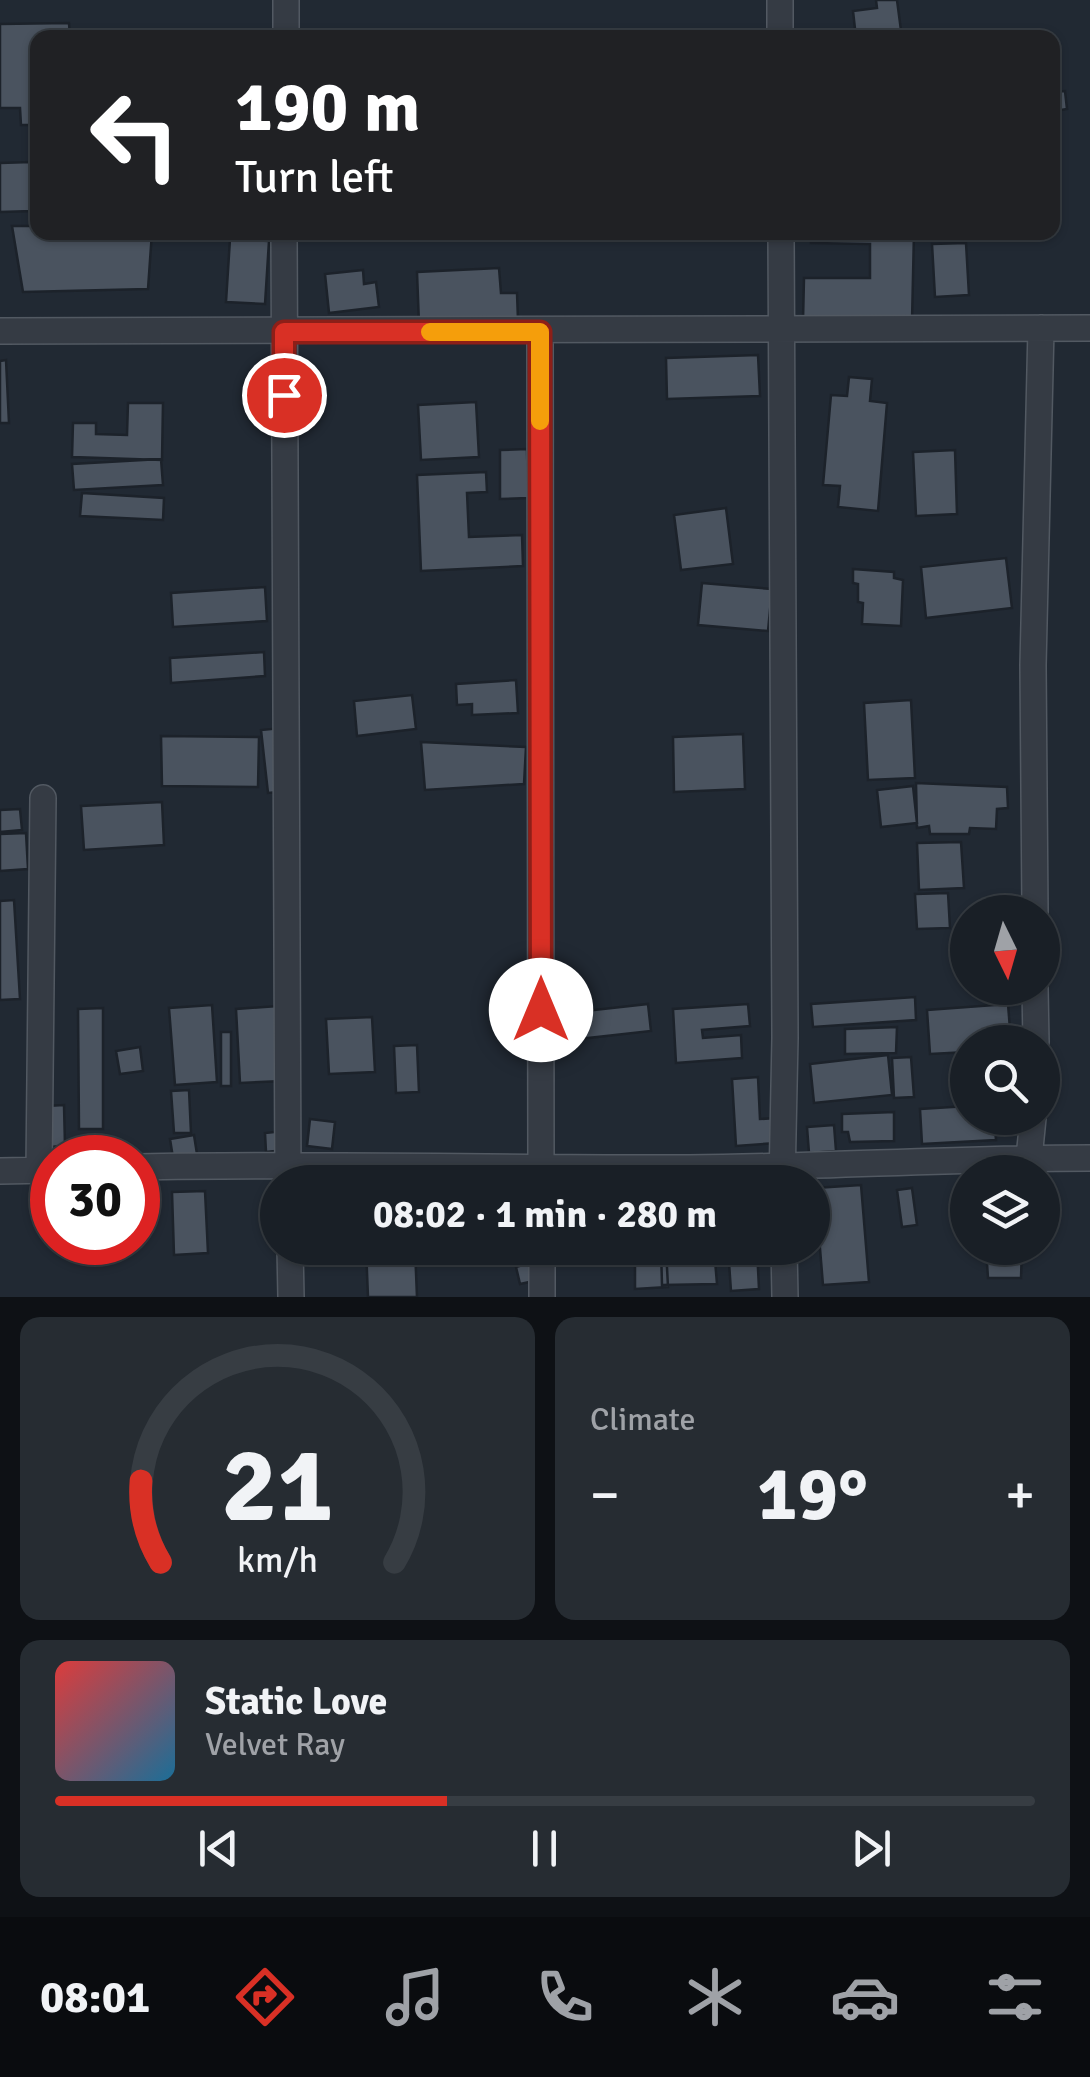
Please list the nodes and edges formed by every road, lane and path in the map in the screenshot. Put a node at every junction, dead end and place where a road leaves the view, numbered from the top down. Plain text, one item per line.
1 (286, 0) edge
2 (780, 0) edge
3 (286, 30) edge
4 (780, 30) edge
5 (284, 240) edge
6 (781, 240) edge
7 (782, 327) junction
8 (1040, 328) junction
9 (1090, 328) edge
10 (0, 331) edge
11 (284, 332) junction
12 (540, 332) junction
13 (43, 798) dead end
14 (1035, 895) edge
15 (46, 1135) edge
16 (1060, 1158) edge
17 (1090, 1158) edge
18 (950, 1163) edge
19 (288, 1165) edge
20 (541, 1165) edge
21 (782, 1165) edge
22 (160, 1169) edge
23 (30, 1170) edge
24 (0, 1171) edge
25 (260, 1172) edge
26 (830, 1172) edge
27 (290, 1265) edge
28 (542, 1265) edge
29 (784, 1265) edge
30 (290, 1297) edge
31 (542, 1297) edge
32 (785, 1297) edge

1 - 3 street
2 - 4 street
5 - 11 street
6 - 7 street
7 - 8 street
7 - 12 street
7 - 21 street
8 - 9 street
8 - 14 street
10 - 11 street
11 - 12 street
11 - 19 street
12 - 20 street
13 - 15 street
16 - 17 street
18 - 26 street
22 - 25 street
23 - 24 street
27 - 30 street
28 - 31 street
29 - 32 street

